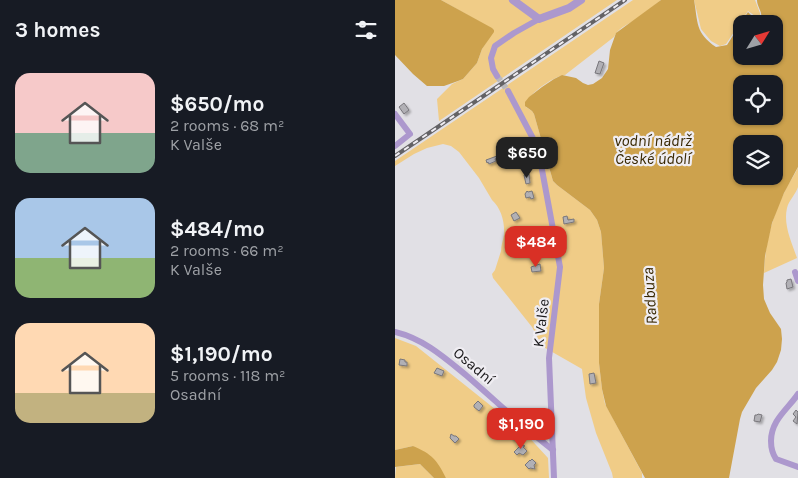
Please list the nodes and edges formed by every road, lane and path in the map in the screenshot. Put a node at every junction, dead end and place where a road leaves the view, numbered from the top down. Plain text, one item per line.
1 (513, 0) edge
2 (581, 0) edge
3 (539, 19) junction
4 (497, 76) tunnel mouth
5 (508, 92) tunnel mouth
6 (395, 114) edge
7 (395, 146) edge
8 (795, 272) dead end
9 (798, 281) edge
10 (395, 332) edge
11 (798, 394) edge
12 (553, 450) junction
13 (798, 467) edge
14 (554, 478) edge

1 - 3 street
2 - 3 street
3 - 4 street
5 - 12 street, K Valše
6 - 7 street
8 - 9 street
10 - 12 street, Osadní
11 - 13 street
12 - 14 street, K Valše

